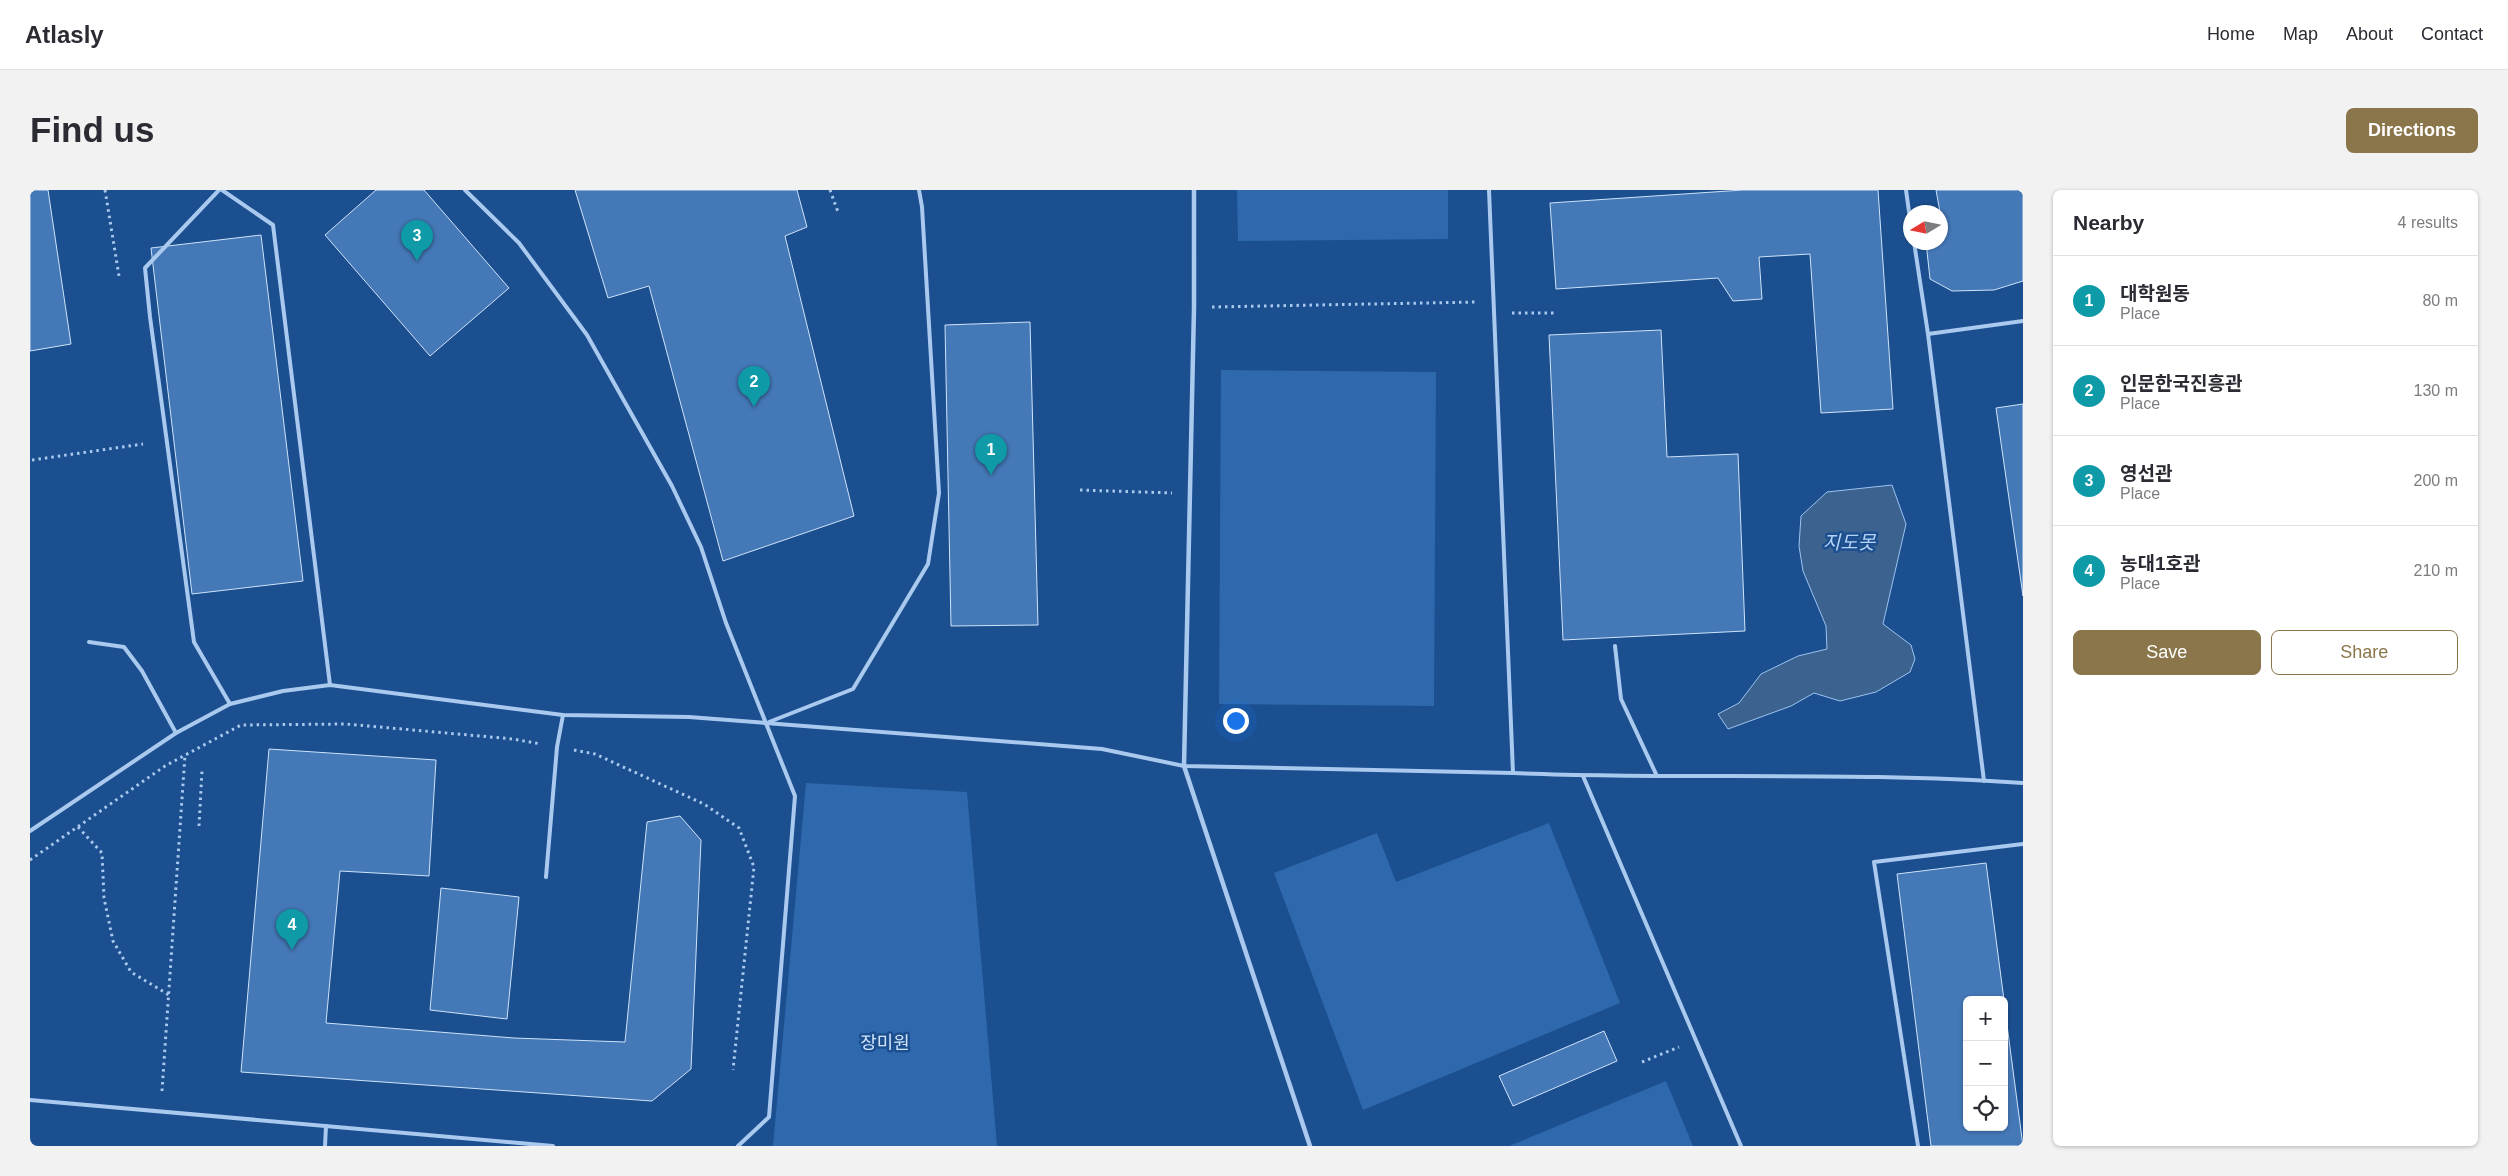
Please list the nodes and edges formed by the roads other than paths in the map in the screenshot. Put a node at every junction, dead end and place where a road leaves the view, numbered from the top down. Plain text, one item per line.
1 (221, 190) edge
2 (465, 190) edge
3 (919, 190) edge
4 (1194, 190) edge
5 (1490, 190) edge
6 (1906, 190) edge
7 (1908, 205) edge
8 (1915, 250) edge
9 (2023, 321) edge
10 (1928, 334) junction
11 (89, 642) dead end
12 (1615, 646) dead end
13 (330, 685) junction
14 (230, 704) junction
15 (563, 715) junction
16 (767, 723) junction
17 (176, 733) junction
18 (1184, 766) junction
19 (1513, 773) junction
20 (1656, 774) junction
21 (1583, 776) junction
22 (1984, 781) junction
23 (2023, 784) edge
24 (30, 831) edge
25 (2023, 844) edge
26 (546, 877) dead end
27 (30, 1100) edge
28 (326, 1126) junction
29 (325, 1146) edge
30 (553, 1146) edge
31 (738, 1146) edge
32 (1310, 1146) edge
33 (1741, 1146) edge
34 (1918, 1146) edge

1 - 13 lane
1 - 14 lane
2 - 16 lane
3 - 16 lane
4 - 18 street
5 - 19 lane
6 - 7 lane
8 - 10 lane
9 - 10 lane
10 - 22 lane
11 - 17 lane
12 - 20 lane
13 - 14 lane
13 - 15 lane
14 - 17 lane
15 - 16 lane
15 - 26 lane
16 - 18 lane
16 - 31 lane
17 - 24 lane
18 - 19 lane
18 - 32 street
19 - 21 lane
20 - 21 lane
20 - 22 lane
21 - 33 lane
22 - 23 lane
25 - 34 lane
27 - 28 lane
28 - 29 lane
28 - 30 lane

